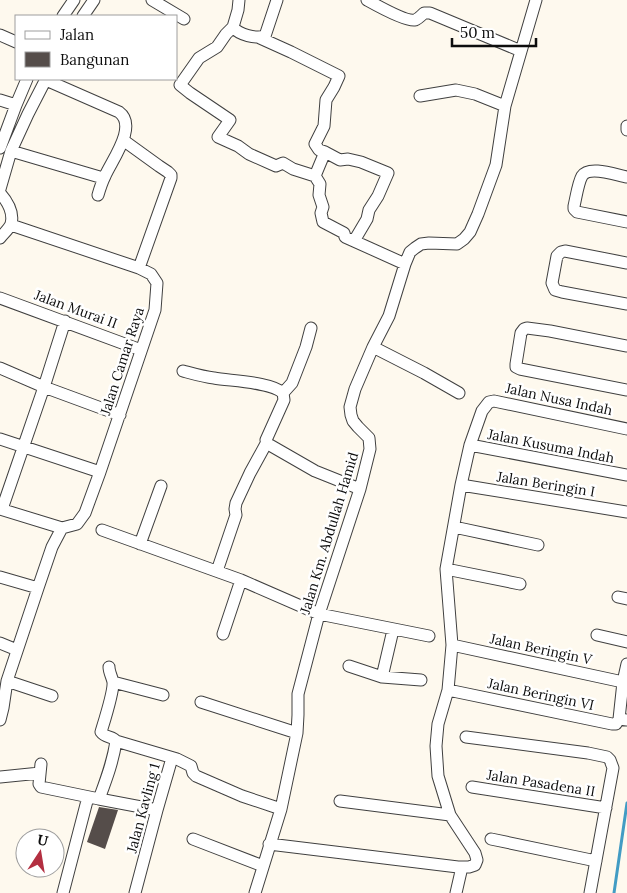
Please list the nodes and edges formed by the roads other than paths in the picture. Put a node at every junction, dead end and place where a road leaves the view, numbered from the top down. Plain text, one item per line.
1 (74, 0) edge
2 (94, 0) edge
3 (152, 0) edge
4 (239, 0) edge
5 (277, 0) edge
6 (367, 0) edge
7 (536, 0) edge
8 (64, 15) edge
9 (84, 15) edge
10 (177, 15) edge
11 (178, 15) edge
12 (184, 19) dead end
13 (233, 27) junction
14 (0, 35) edge
15 (260, 38) junction
16 (15, 42) edge
17 (521, 51) junction
18 (28, 80) edge
19 (45, 80) edge
20 (48, 80) edge
21 (420, 96) dead end
22 (0, 100) edge
23 (16, 105) junction
24 (505, 106) junction
25 (123, 140) junction
26 (6, 149) edge
27 (325, 152) junction
28 (315, 176) junction
29 (627, 177) edge
30 (103, 178) junction
31 (0, 189) edge
32 (0, 193) edge
33 (98, 195) dead end
34 (627, 222) edge
35 (10, 225) junction
36 (0, 238) edge
37 (354, 241) junction
38 (627, 263) edge
39 (405, 264) junction
40 (139, 268) junction
41 (0, 298) edge
42 (627, 304) edge
43 (65, 321) junction
44 (311, 328) dead end
45 (627, 346) edge
46 (373, 347) junction
47 (141, 350) junction
48 (0, 370) edge
49 (183, 371) dead end
50 (44, 386) junction
51 (627, 390) edge
52 (283, 392) junction
53 (459, 393) dead end
54 (120, 415) junction
55 (627, 429) edge
56 (0, 439) edge
57 (267, 442) junction
58 (470, 445) junction
59 (24, 447) junction
60 (100, 472) junction
61 (627, 476) edge
62 (461, 485) junction
63 (161, 486) dead end
64 (360, 489) junction
65 (1, 509) edge
66 (627, 512) edge
67 (454, 527) junction
68 (62, 528) junction
69 (102, 530) dead end
70 (140, 544) junction
71 (538, 545) dead end
72 (446, 569) junction
73 (217, 571) junction
74 (0, 577) edge
75 (241, 580) junction
76 (520, 584) dead end
77 (38, 588) junction
78 (319, 614) junction
79 (393, 630) junction
80 (223, 634) dead end
81 (597, 635) dead end
82 (429, 636) dead end
83 (627, 642) edge
84 (0, 643) edge
85 (452, 645) junction
86 (17, 650) junction
87 (627, 664) edge
88 (349, 666) dead end
89 (109, 667) dead end
90 (382, 677) junction
91 (420, 680) dead end
92 (7, 681) junction
93 (113, 682) junction
94 (623, 682) junction
95 (448, 690) junction
96 (163, 695) dead end
97 (52, 696) dead end
98 (201, 702) dead end
99 (1, 712) edge
100 (624, 719) edge
101 (297, 733) junction
102 (466, 737) dead end
103 (116, 741) junction
104 (172, 758) junction
105 (0, 777) edge
106 (472, 788) dead end
107 (94, 798) junction
108 (340, 801) dead end
109 (606, 808) junction
110 (281, 809) junction
111 (157, 810) junction
112 (450, 815) junction
113 (491, 839) dead end
114 (194, 840) dead end
115 (270, 844) junction
116 (596, 860) junction
117 (262, 866) junction
118 (462, 867) junction
119 (63, 893) edge
120 (135, 893) edge
121 (255, 893) edge
122 (456, 893) edge
123 (590, 893) edge

1 - 8 street
2 - 9 street
3 - 10 street
4 - 13 street
5 - 15 street
6 - 17 street
7 - 17 street, Jalan Km. Abdullah Hamid
11 - 12 street
13 - 15 street
13 - 28 street
14 - 16 street
15 - 27 street
17 - 24 street, Jalan Km. Abdullah Hamid
18 - 23 street
19 - 26 street
20 - 25 street
21 - 24 street
22 - 23 street
23 - 26 street
24 - 39 street, Jalan Km. Abdullah Hamid
25 - 30 street
25 - 40 street
26 - 30 street
26 - 31 street
27 - 28 street
27 - 37 street
28 - 37 street
29 - 34 street
30 - 33 street
32 - 35 street
35 - 36 street
35 - 40 street, Jalan Camar Raya
37 - 39 street
38 - 42 street
39 - 46 street, Jalan Km. Abdullah Hamid
40 - 47 street, Jalan Camar Raya
41 - 43 street, Jalan Murai II
43 - 47 street, Jalan Murai II
43 - 50 street
44 - 52 street
45 - 51 street
46 - 53 street
46 - 64 street, Jalan Km. Abdullah Hamid
47 - 54 street, Jalan Camar Raya
48 - 50 street
49 - 52 street
50 - 54 street
50 - 59 street
52 - 57 street
54 - 60 street, Jalan Camar Raya
55 - 58 street, Jalan Nusa Indah
56 - 59 street
57 - 64 street
57 - 73 street
58 - 61 street, Jalan Kusuma Indah
58 - 62 street
59 - 60 street
59 - 65 street
60 - 68 street, Jalan Camar Raya
62 - 66 street, Jalan Beringin I
62 - 67 street
63 - 70 street
64 - 78 street, Jalan Km. Abdullah Hamid
65 - 68 street
67 - 71 street
67 - 72 street
68 - 77 street
69 - 70 street
70 - 73 street
72 - 76 street
72 - 85 street
73 - 75 street
74 - 77 street
75 - 78 street
75 - 80 street
77 - 86 street
78 - 79 street
78 - 101 street, Jalan Km. Abdullah Hamid
79 - 82 street
79 - 90 street
81 - 83 street
84 - 86 street
85 - 94 street, Jalan Beringin V
85 - 95 street
86 - 92 street
87 - 94 street
88 - 90 street
89 - 93 street
90 - 91 street
92 - 97 street
92 - 99 street
93 - 96 street
93 - 103 street
94 - 100 street
95 - 100 street, Jalan Beringin VI
95 - 112 street
98 - 101 street
101 - 110 street, Jalan Km. Abdullah Hamid
102 - 109 street
103 - 104 street, Jalan Kavling 1
103 - 107 street
104 - 110 street
104 - 111 street, Jalan Kavling 1
105 - 107 street
106 - 109 street, Jalan Pasadena II
107 - 111 street
107 - 119 street
108 - 112 street
109 - 116 street
110 - 115 street, Jalan Km. Abdullah Hamid
111 - 120 street, Jalan Kavling 1
112 - 118 street
113 - 116 street
114 - 117 street
115 - 117 street, Jalan Km. Abdullah Hamid
115 - 118 street
116 - 123 street
117 - 121 street, Jalan Km. Abdullah Hamid
118 - 122 street

